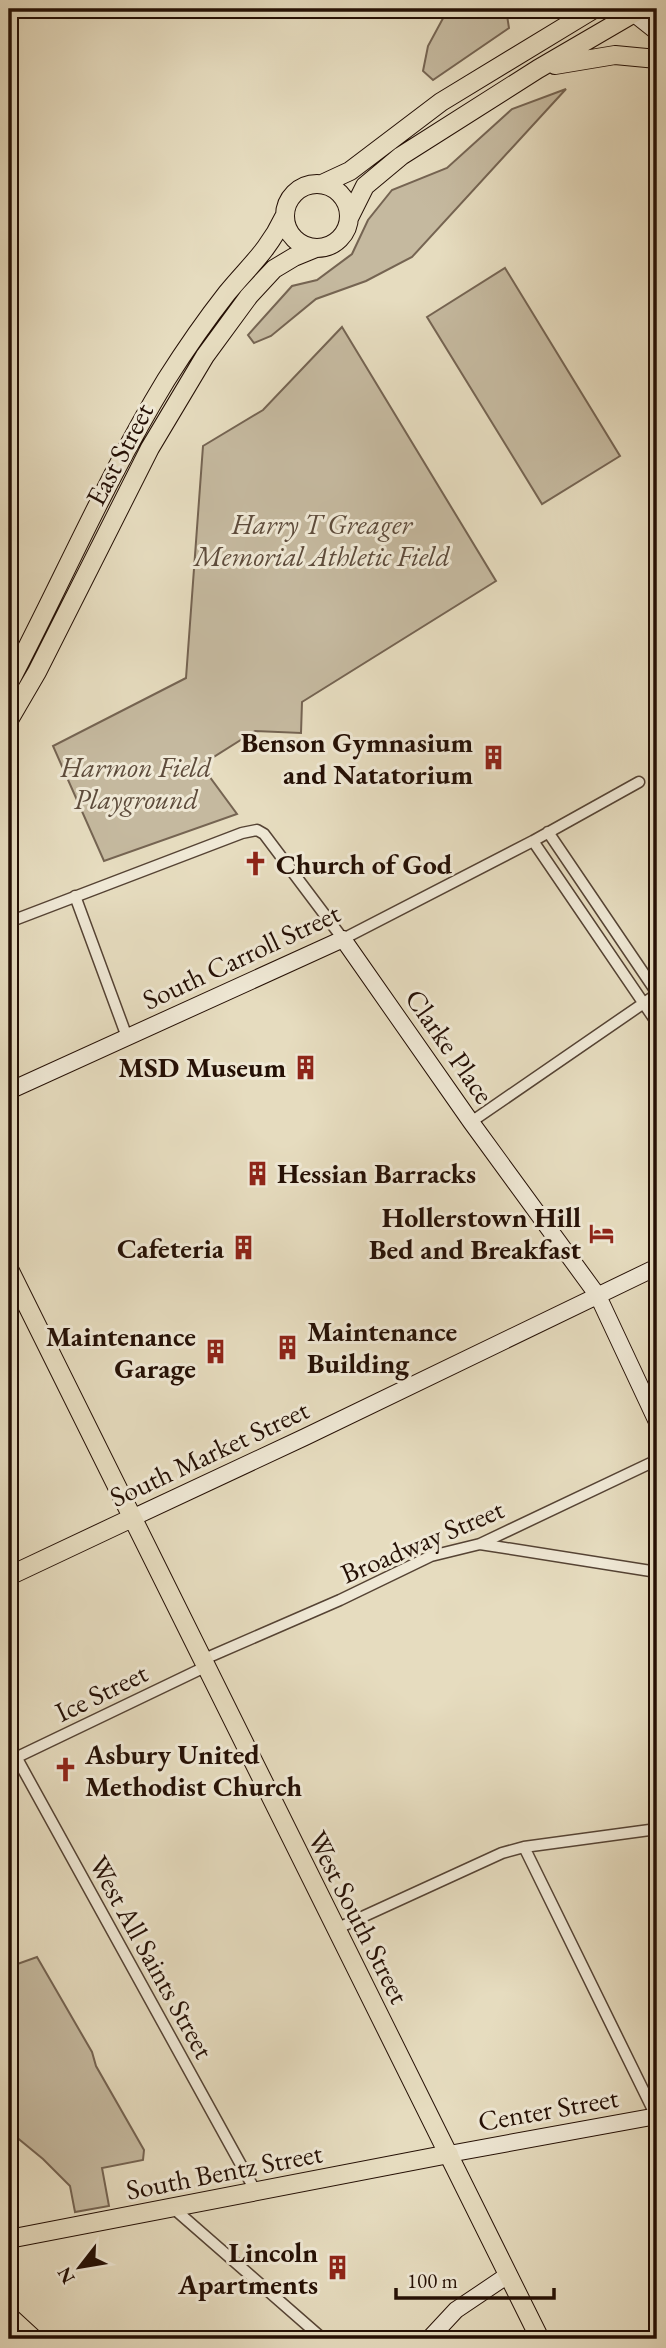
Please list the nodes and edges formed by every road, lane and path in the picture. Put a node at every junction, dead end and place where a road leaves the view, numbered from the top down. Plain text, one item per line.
1 (562, 9) edge
2 (594, 9) edge
3 (634, 10) edge
4 (657, 32) edge
5 (528, 49) junction
6 (657, 59) edge
7 (538, 69) junction
8 (322, 184) junction
9 (284, 217) junction
10 (349, 218) junction
11 (316, 248) junction
12 (9, 683) edge
13 (9, 720) edge
14 (639, 782) dead end
15 (548, 832) junction
16 (533, 841) junction
17 (75, 897) junction
18 (9, 922) edge
19 (343, 939) junction
20 (657, 994) edge
21 (644, 1003) junction
22 (657, 1023) edge
23 (127, 1037) junction
24 (9, 1091) edge
25 (471, 1122) junction
26 (657, 1267) edge
27 (9, 1269) edge
28 (598, 1296) junction
29 (657, 1422) edge
30 (657, 1460) edge
31 (132, 1518) junction
32 (480, 1544) junction
33 (657, 1572) edge
34 (9, 1576) edge
35 (204, 1664) junction
36 (9, 1744) edge
37 (13, 1760) edge
38 (657, 1829) edge
39 (524, 1847) junction
40 (336, 1929) junction
41 (657, 2116) edge
42 (449, 2154) junction
43 (256, 2192) junction
44 (172, 2207) junction
45 (9, 2239) edge
46 (508, 2275) junction
47 (9, 2316) edge
48 (34, 2339) edge
49 (323, 2339) edge
50 (429, 2339) edge
51 (540, 2339) edge

1 - 5 main road
2 - 5 main road
3 - 4 street
3 - 7 main road
5 - 8 main road
6 - 7 main road
7 - 10 main road
8 - 9 main road
8 - 10 main road
9 - 11 main road
9 - 12 main road, East Street
10 - 11 main road
11 - 13 main road, East Street
14 - 15 street, South Carroll Street
15 - 16 street, South Carroll Street
15 - 20 street
16 - 19 street, South Carroll Street
16 - 21 street
17 - 18 street
17 - 19 street, Clarke Place
17 - 23 street
19 - 23 street, South Carroll Street
19 - 25 street, Clarke Place
20 - 21 street
21 - 22 street
21 - 25 street
23 - 24 street, South Carroll Street
25 - 28 street, Clarke Place
26 - 28 street, South Market Street
27 - 31 main road, West South Street
28 - 29 street, Clarke Place
28 - 31 street, South Market Street
30 - 32 street, Broadway Street
31 - 34 main road, South Market Street
31 - 35 main road, West South Street
32 - 33 street
32 - 35 street, Broadway Street
35 - 37 street, Ice Street
35 - 40 main road, West South Street
36 - 37 street, West All Saints Street
37 - 43 street, West All Saints Street
38 - 39 street
39 - 40 street
39 - 41 street
40 - 42 main road, West South Street
41 - 42 street, Center Street
42 - 43 main road, South Bentz Street
42 - 46 main road, West South Street
43 - 44 main road, South Bentz Street
44 - 45 main road, South Bentz Street
44 - 49 street
46 - 50 street
46 - 51 main road, West South Street
47 - 48 main road

